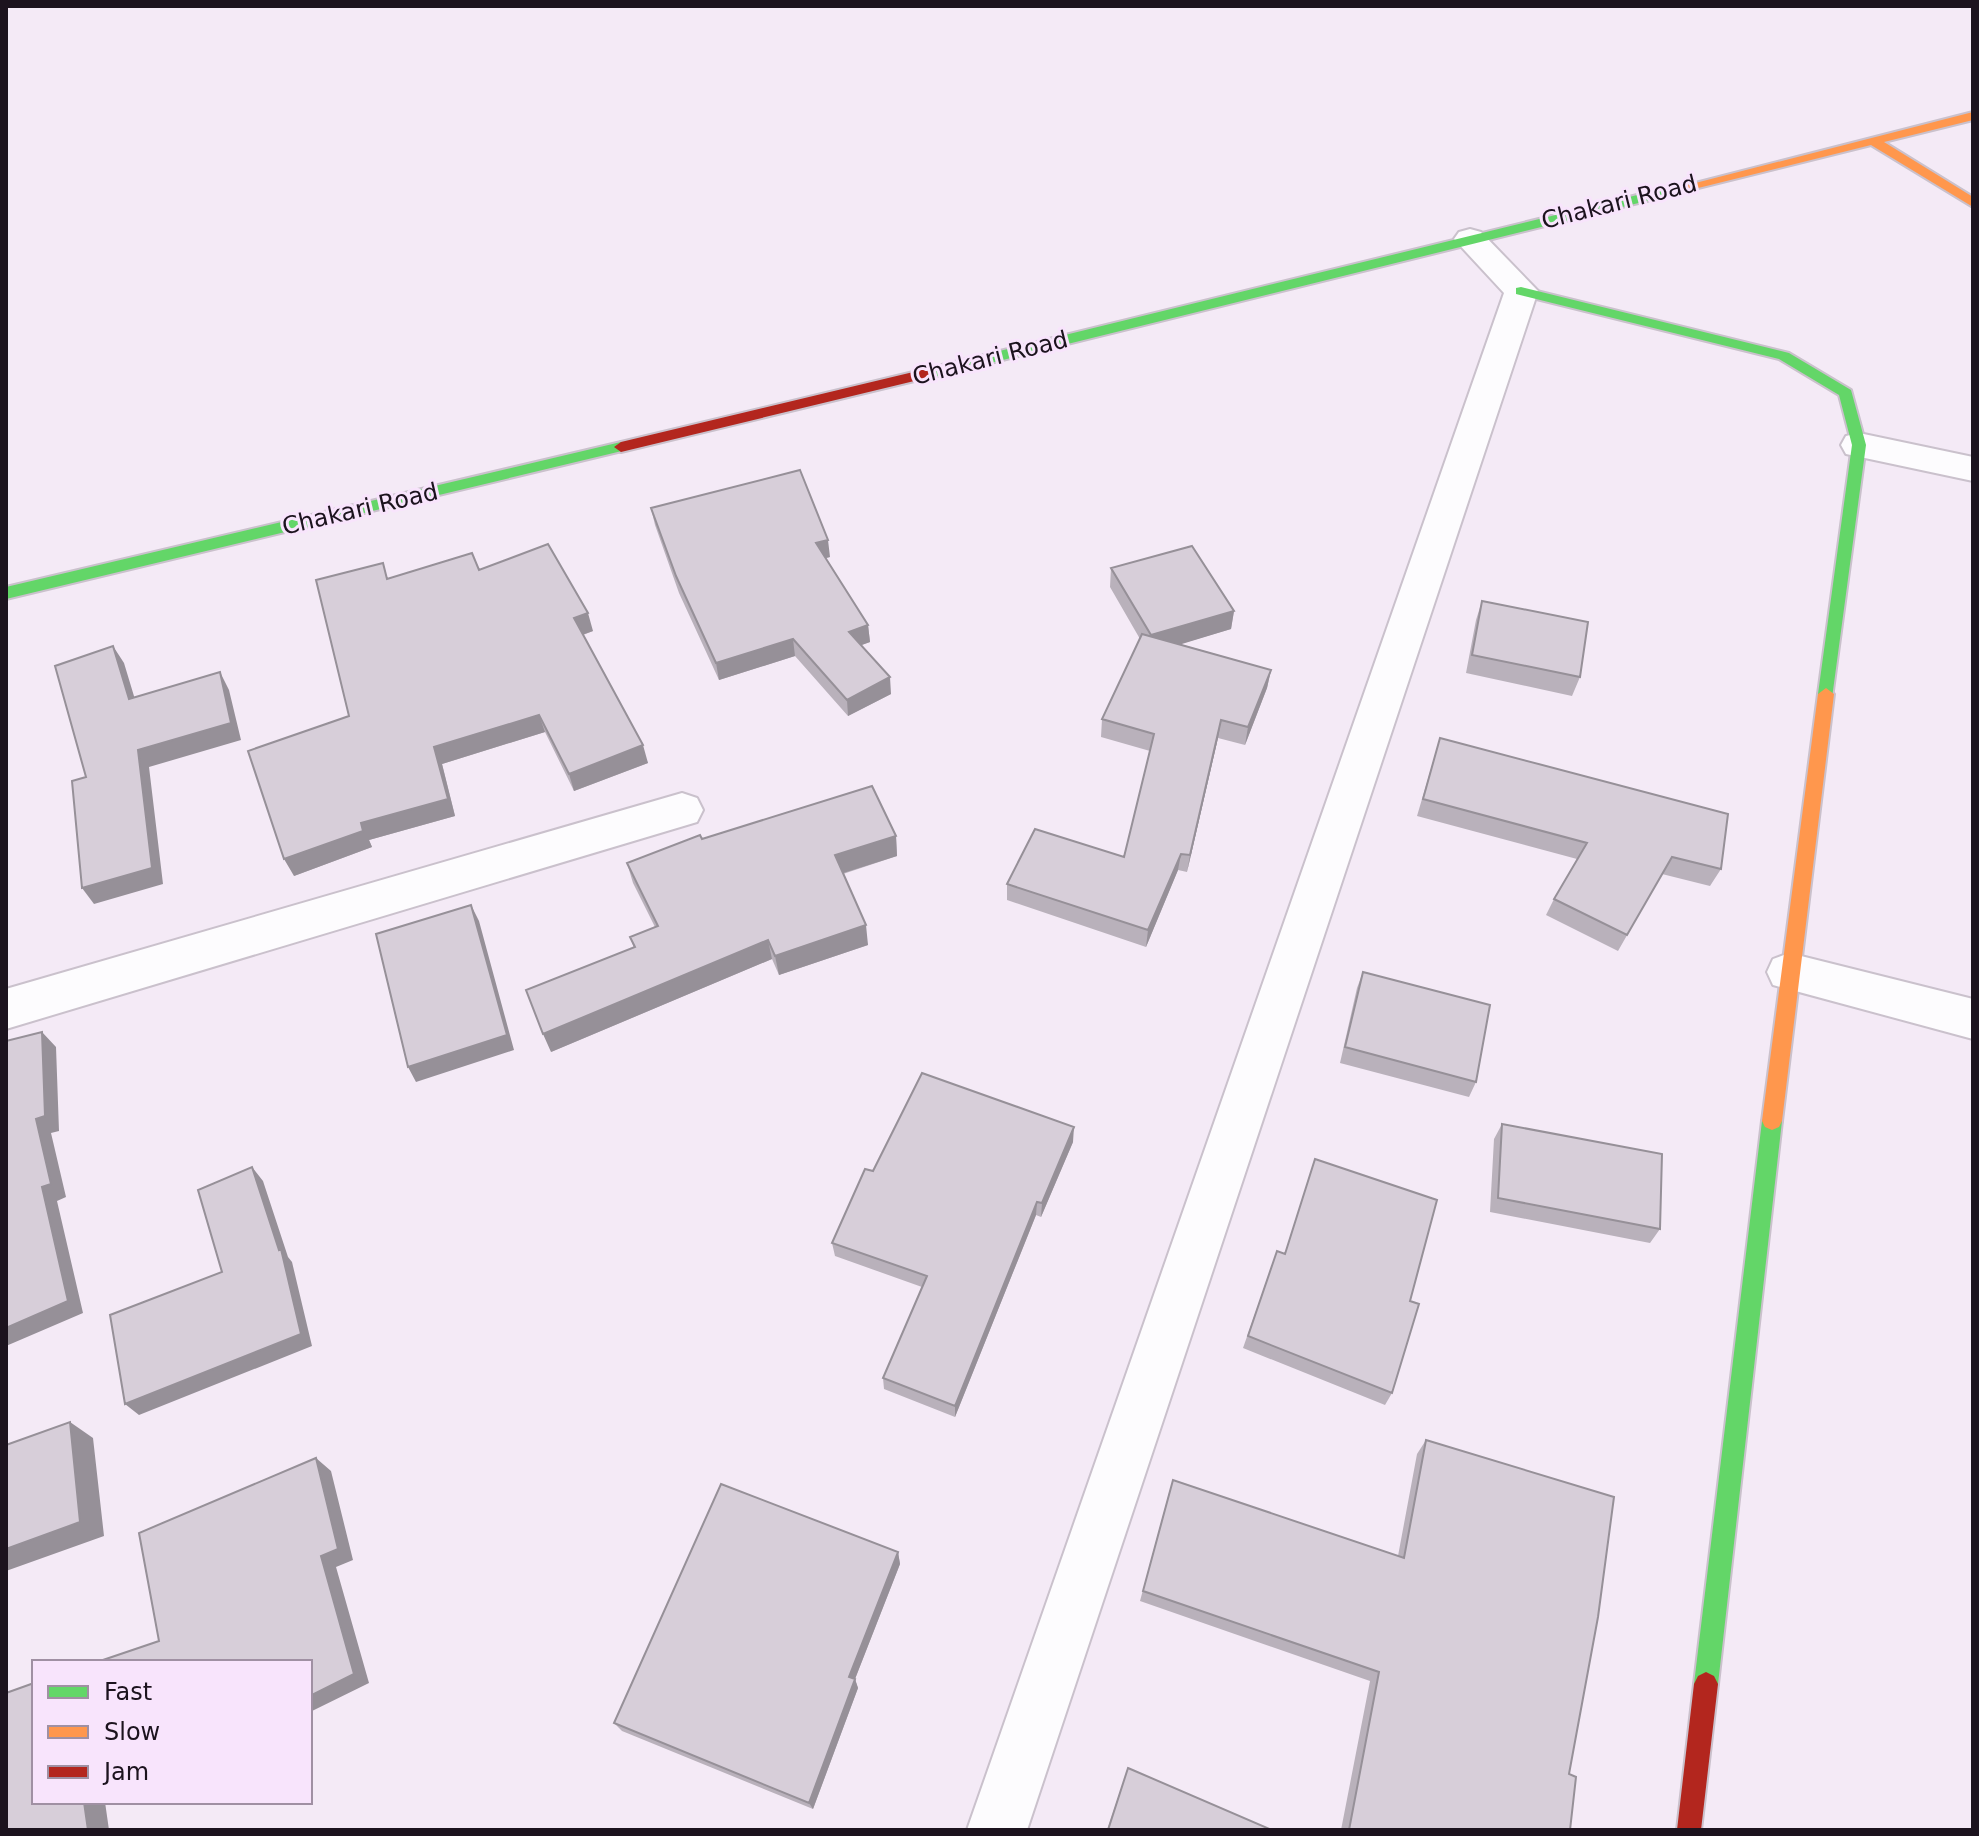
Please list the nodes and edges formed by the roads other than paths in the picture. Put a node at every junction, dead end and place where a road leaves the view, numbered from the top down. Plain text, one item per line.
1 (1973, 116) edge
2 (1872, 140) junction
3 (1973, 203) edge
4 (1470, 239) junction
5 (1521, 291) junction
6 (1859, 445) junction
7 (1973, 469) edge
8 (6, 593) edge
9 (682, 810) dead end
10 (1789, 972) junction
11 (6, 1009) edge
12 (1973, 1019) edge
13 (997, 1830) edge
14 (1689, 1830) edge

1 - 2 main road, Chakari Road
2 - 3 main road
2 - 4 main road, Chakari Road
4 - 5 street
4 - 8 main road, Chakari Road
5 - 6 main road
5 - 13 street
6 - 7 street
6 - 10 main road
9 - 11 street
10 - 12 street
10 - 14 main road

